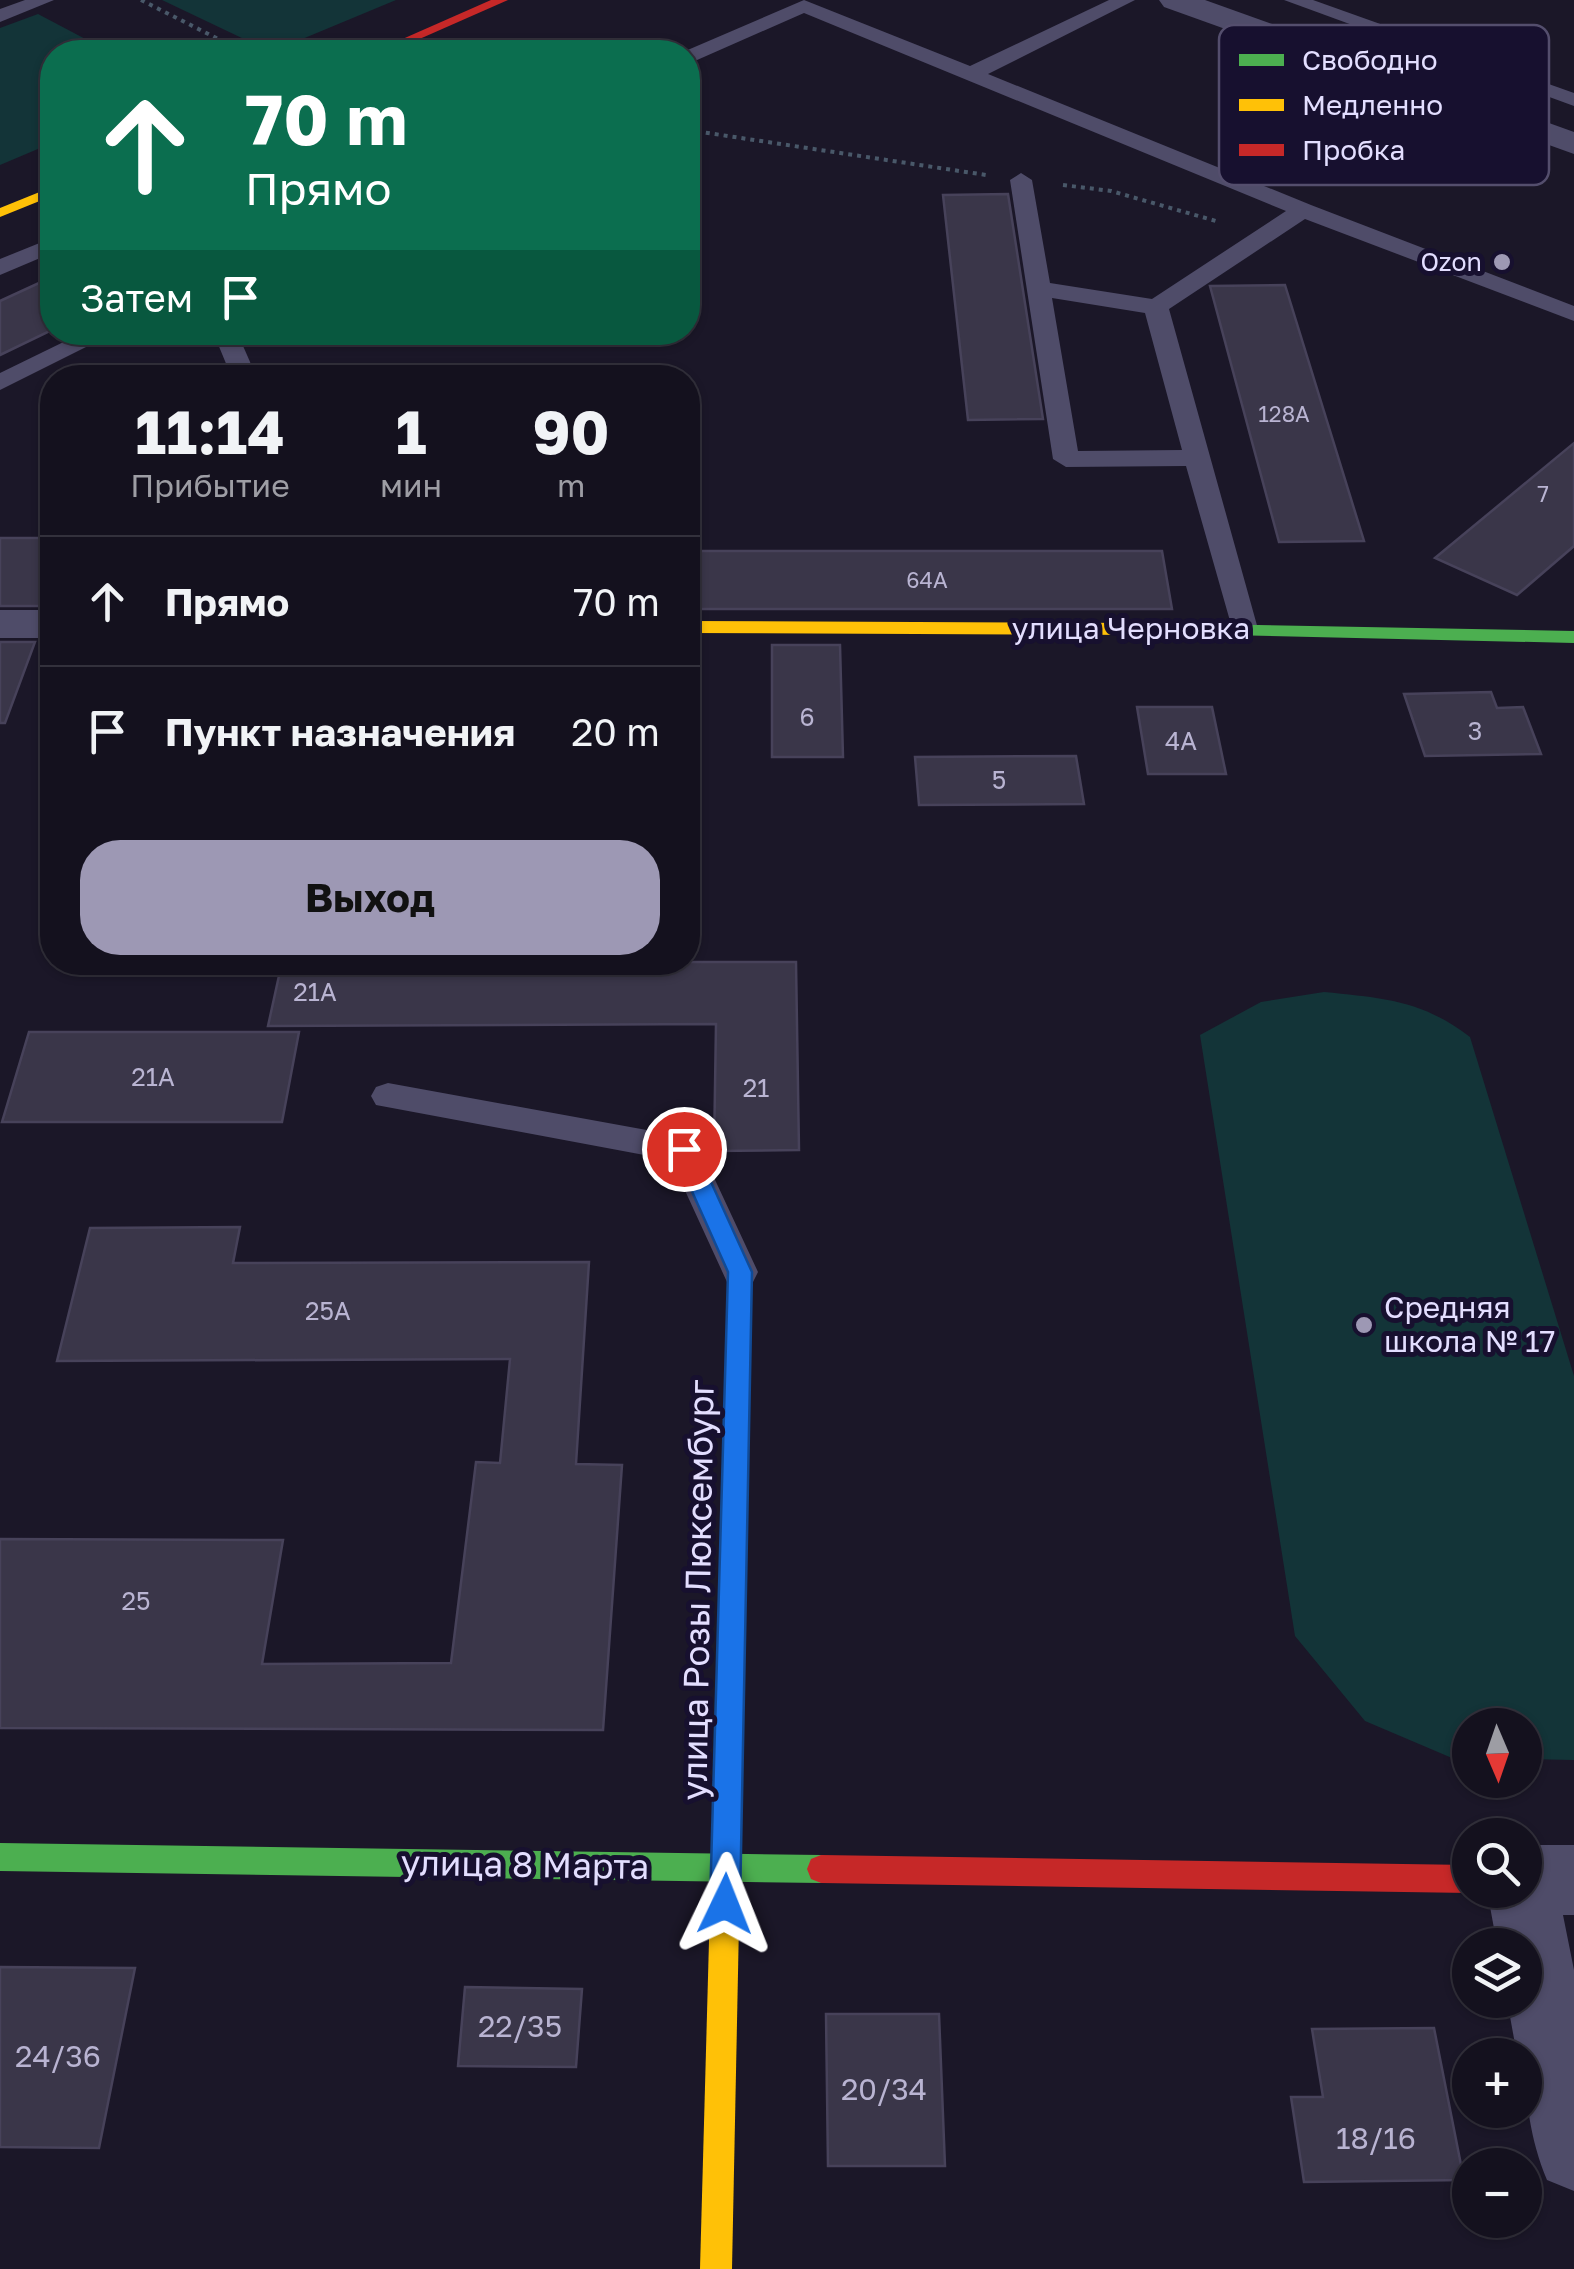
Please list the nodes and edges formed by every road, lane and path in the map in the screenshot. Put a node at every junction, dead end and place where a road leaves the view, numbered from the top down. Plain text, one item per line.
1 (44, 0) edge
2 (141, 0) edge
3 (502, 0) edge
4 (1125, 0) edge
5 (1175, 0) edge
6 (1294, 0) edge
7 (0, 16) edge
8 (1244, 25) edge
9 (1364, 25) edge
10 (220, 40) edge
11 (408, 40) edge
12 (700, 53) edge
13 (969, 75) junction
14 (1549, 91) edge
15 (1574, 100) edge
16 (700, 132) edge
17 (1549, 135) edge
18 (1574, 144) edge
19 (1219, 176) edge
20 (1020, 180) junction
21 (1242, 185) edge
22 (40, 196) edge
23 (1304, 210) junction
24 (0, 213) edge
25 (1265, 236) junction
26 (40, 250) edge
27 (0, 268) edge
28 (1038, 289) junction
29 (1156, 306) junction
30 (1574, 314) edge
31 (77, 345) edge
32 (0, 383) edge
33 (1195, 458) junction
34 (0, 624) edge
35 (40, 624) edge
36 (700, 627) edge
37 (1244, 629) junction
38 (1574, 637) edge
39 (388, 1096) dead end
40 (740, 1272) joint
41 (0, 1857) edge
42 (726, 1868) junction
43 (1452, 1879) edge
44 (1542, 1880) edge
45 (1574, 1880) edge
46 (1526, 1908) edge
47 (1574, 2153) edge
48 (716, 2269) edge

1 - 7 lane
2 - 10 path
3 - 11 street
4 - 13 lane
5 - 8 street
6 - 9 lane
12 - 13 lane
13 - 19 lane
14 - 15 lane
16 - 20 path
17 - 18 street
20 - 25 path
20 - 28 lane
21 - 23 lane
22 - 24 street
23 - 25 lane
23 - 30 lane
25 - 29 lane
26 - 27 lane
28 - 29 lane
28 - 33 lane
29 - 33 lane
31 - 32 lane
33 - 37 lane
34 - 35 street
36 - 37 street, улица Черновка
37 - 38 street, улица Черновка
39 - 40 lane
40 - 42 street, улица Розы Люксембург
41 - 42 street, улица 8 Марта
42 - 43 street, улица 8 Марта
42 - 48 street, улица Розы Люксембург
44 - 45 street
46 - 47 street

